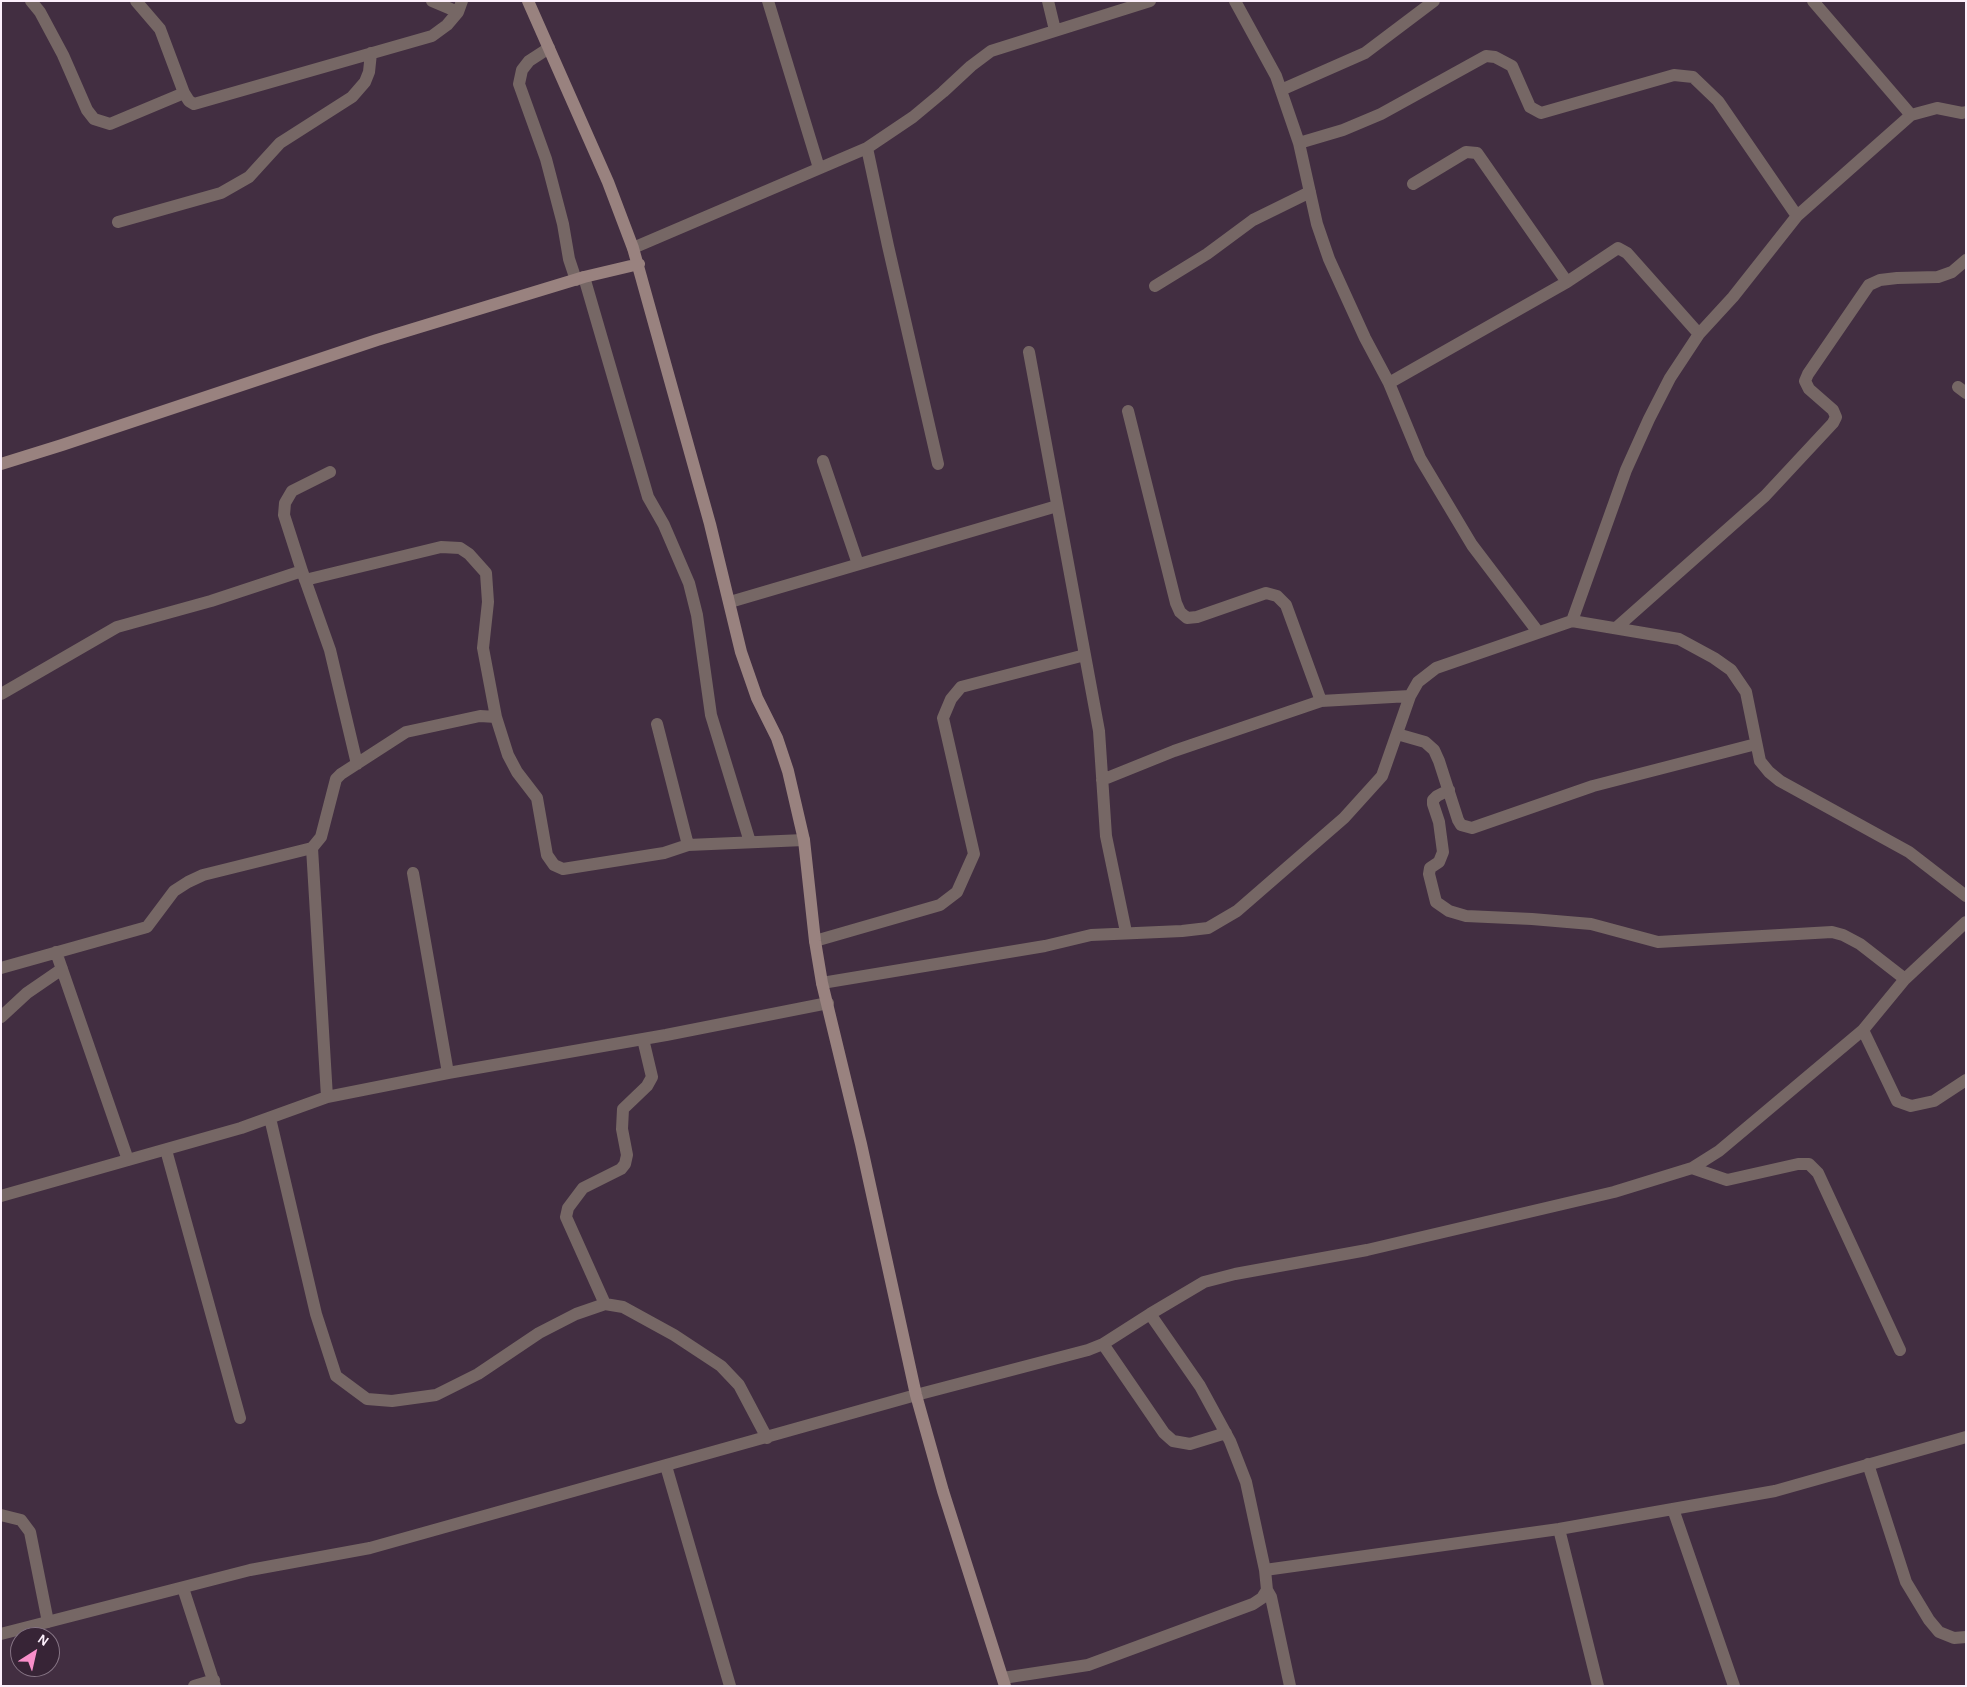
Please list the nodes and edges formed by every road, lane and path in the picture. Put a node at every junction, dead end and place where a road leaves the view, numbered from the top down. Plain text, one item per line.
1 (31, 1) edge
2 (136, 1) edge
3 (432, 1) edge
4 (528, 1) edge
5 (768, 1) edge
6 (1048, 1) edge
7 (1236, 1) edge
8 (1434, 1) edge
9 (1813, 1) edge
10 (1146, 2) edge
11 (460, 7) edge
12 (1055, 30) junction
13 (549, 48) junction
14 (371, 53) junction
15 (1281, 90) junction
16 (184, 94) junction
17 (1964, 114) edge
18 (1911, 115) junction
19 (1299, 143) junction
20 (867, 148) junction
21 (820, 168) junction
22 (1413, 184) dead end
23 (1310, 192) junction
24 (1797, 216) junction
25 (118, 222) dead end
26 (633, 248) junction
27 (1966, 260) edge
28 (638, 264) junction
29 (580, 278) junction
30 (1567, 282) junction
31 (1155, 286) dead end
32 (1699, 334) junction
33 (1029, 352) dead end
34 (1389, 383) junction
35 (1128, 411) dead end
36 (823, 461) dead end
37 (1, 464) edge
38 (938, 464) dead end
39 (330, 472) dead end
40 (1057, 506) junction
41 (858, 564) junction
42 (304, 576) junction
43 (730, 602) junction
44 (1572, 621) junction
45 (1616, 628) junction
46 (1538, 632) junction
47 (1085, 655) junction
48 (1, 694) edge
49 (1410, 696) junction
50 (1321, 701) junction
51 (496, 717) junction
52 (657, 724) dead end
53 (1397, 734) junction
54 (1756, 744) junction
55 (357, 764) junction
56 (1102, 780) junction
57 (1449, 790) junction
58 (804, 840) junction
59 (750, 842) junction
60 (688, 845) junction
61 (312, 848) junction
62 (413, 872) dead end
63 (1966, 896) edge
64 (1966, 922) edge
65 (1126, 932) junction
66 (815, 941) junction
67 (56, 952) junction
68 (1, 968) edge
69 (62, 969) junction
70 (1905, 980) junction
71 (822, 983) junction
72 (828, 1003) junction
73 (1, 1017) edge
74 (1862, 1030) junction
75 (644, 1039) junction
76 (448, 1073) junction
77 (1966, 1080) edge
78 (327, 1097) junction
79 (270, 1118) junction
80 (166, 1150) junction
81 (128, 1160) junction
82 (1692, 1168) junction
83 (1, 1196) edge
84 (605, 1304) junction
85 (1150, 1314) junction
86 (1103, 1344) junction
87 (1900, 1350) dead end
88 (916, 1395) junction
89 (240, 1418) dead end
90 (1226, 1433) junction
91 (1966, 1437) edge
92 (767, 1438) junction
93 (1868, 1464) junction
94 (666, 1466) junction
95 (1673, 1509) junction
96 (1, 1515) edge
97 (1559, 1529) junction
98 (1265, 1570) junction
99 (183, 1588) junction
100 (1267, 1590) junction
101 (48, 1622) junction
102 (1, 1634) edge
103 (1966, 1637) edge
104 (1004, 1682) edge
105 (215, 1683) edge
106 (194, 1686) edge
107 (730, 1686) edge
108 (1290, 1686) edge
109 (1598, 1686) edge
110 (1734, 1686) edge

1 - 16 street
2 - 16 street
3 - 11 street
4 - 13 main road
5 - 21 street
6 - 12 street
7 - 15 street
8 - 15 street
9 - 18 street
10 - 12 street
11 - 14 street
12 - 20 street
13 - 26 main road
13 - 29 street
14 - 16 street
14 - 25 street
15 - 19 street
17 - 18 street
18 - 24 street
19 - 23 street
19 - 24 street
20 - 21 street
20 - 38 street
21 - 26 street
22 - 30 street
23 - 31 street
23 - 34 street
24 - 32 street
26 - 28 main road
27 - 45 street
28 - 29 main road
28 - 43 main road
29 - 37 main road
29 - 59 street
30 - 32 street
30 - 34 street
32 - 44 street
33 - 40 street
34 - 46 street
35 - 50 street
36 - 41 street
39 - 42 street
40 - 41 street
40 - 47 street
41 - 43 street
42 - 48 street
42 - 51 street
42 - 55 street
43 - 58 main road
44 - 45 street
44 - 46 street
45 - 54 street
46 - 49 street
47 - 56 street
47 - 66 street
49 - 50 street
49 - 53 street
50 - 56 street
51 - 55 street
51 - 60 street
52 - 60 street
53 - 57 street
53 - 65 street
54 - 57 street
54 - 63 street
55 - 61 street
56 - 65 street
57 - 70 street
58 - 59 street
58 - 66 main road
59 - 60 street
61 - 67 street
61 - 78 street
62 - 76 street
64 - 70 street
65 - 71 street
66 - 71 main road
67 - 68 street
67 - 69 street
69 - 73 street
69 - 81 street
70 - 74 street
71 - 72 main road
72 - 75 street
72 - 88 main road
74 - 77 street
74 - 82 street
75 - 76 street
75 - 84 street
76 - 78 street
78 - 79 street
79 - 80 street
79 - 84 street
80 - 81 street
80 - 89 street
81 - 83 street
82 - 85 street
82 - 87 street
84 - 92 street
85 - 86 street
85 - 90 street
86 - 88 street
86 - 90 street
88 - 92 street
88 - 104 main road
90 - 98 street
91 - 93 street
92 - 94 street
93 - 95 street
93 - 103 street
94 - 99 street
94 - 107 street
95 - 97 street
95 - 110 street
96 - 101 street
97 - 98 street
97 - 109 street
98 - 100 street
99 - 101 street
99 - 105 street
100 - 104 street
100 - 108 street
101 - 102 street
105 - 106 street

